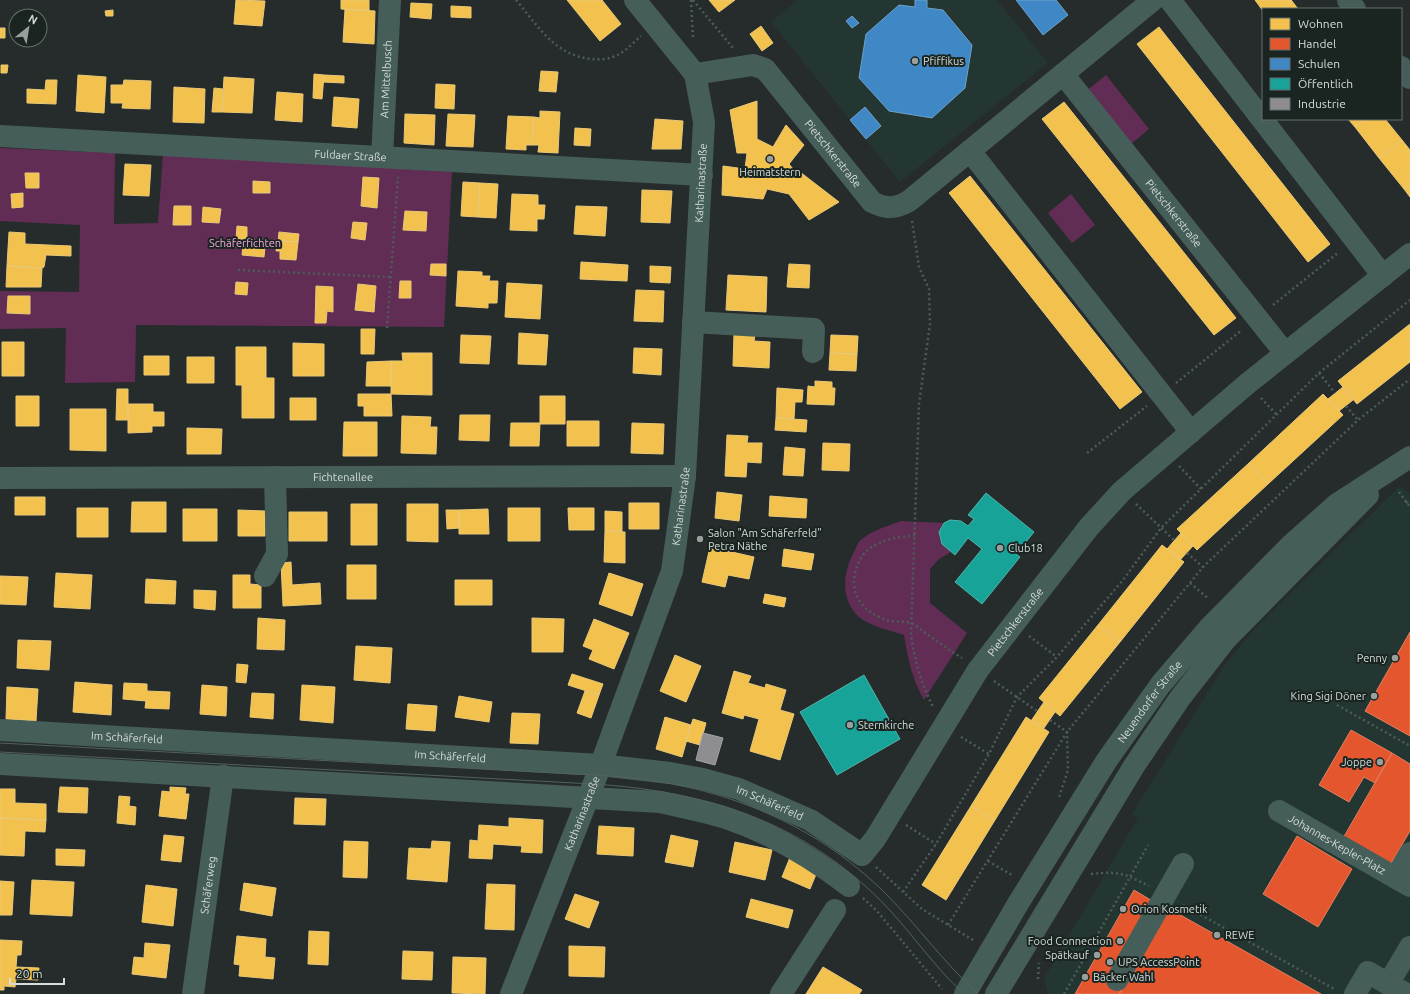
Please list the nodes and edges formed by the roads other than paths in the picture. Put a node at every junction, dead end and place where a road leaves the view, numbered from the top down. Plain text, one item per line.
1 (390, 0) edge
2 (1153, 0) edge
3 (1170, 0) edge
4 (1348, 0) edge
5 (646, 8) edge
6 (1354, 8) edge
7 (1402, 68) edge
8 (695, 74) junction
9 (1063, 74) junction
10 (1410, 78) edge
11 (1262, 119) edge
12 (1262, 120) edge
13 (0, 136) edge
14 (970, 151) junction
15 (391, 158) junction
16 (702, 175) junction
17 (1410, 254) edge
18 (1383, 276) junction
19 (693, 322) junction
20 (813, 352) dead end
21 (1285, 353) junction
22 (1191, 432) junction
23 (1404, 461) edge
24 (685, 476) junction
25 (275, 477) junction
26 (0, 478) edge
27 (265, 576) dead end
28 (0, 730) edge
29 (0, 764) edge
30 (600, 765) junction
31 (224, 776) junction
32 (588, 797) junction
33 (1279, 811) dead end
34 (868, 847) joint
35 (1410, 853) edge
36 (1183, 864) dead end
37 (1403, 882) edge
38 (849, 886) road end
39 (835, 910) dead end
40 (1410, 947) edge
41 (976, 974) junction
42 (1117, 980) dead end
43 (1397, 989) edge
44 (1003, 992) edge
45 (194, 994) edge
46 (511, 994) edge
47 (781, 994) edge
48 (965, 994) edge
49 (1355, 994) edge

1 - 15 street, Am Mittelbusch
2 - 9 street, Pietschkerstraße
3 - 11 street
4 - 6 street
5 - 8 street, Katharinastraße
7 - 10 street
8 - 14 street, Pietschkerstraße
8 - 16 street, Katharinastraße
9 - 14 street, Pietschkerstraße
9 - 21 street, Pietschkerstraße
12 - 18 street
13 - 15 street, Fuldaer Straße
14 - 22 street
15 - 16 street, Fuldaer Straße
16 - 19 street, Katharinastraße
17 - 18 street, Pietschkerstraße
18 - 21 street, Pietschkerstraße
19 - 20 street
19 - 24 street, Katharinastraße
21 - 22 street, Pietschkerstraße
22 - 34 street, Pietschkerstraße
23 - 41 street, Neuendorfer Straße
23 - 44 street, Neuendorfer Straße
24 - 25 street, Fichtenallee
24 - 30 street, Katharinastraße
25 - 26 street, Fichtenallee
25 - 27 street
28 - 30 street, Im Schäferfeld
29 - 31 street
30 - 32 street, Katharinastraße
30 - 34 street, Im Schäferfeld
31 - 32 street
31 - 45 street, Schäferweg
32 - 38 street
32 - 46 street, Katharinastraße
33 - 37 street, Johannes-Kepler-Platz
35 - 37 street, Johannes-Kepler-Platz
36 - 42 street
39 - 47 street
40 - 43 street
41 - 44 street
41 - 48 street, Neuendorfer Straße
43 - 49 street

